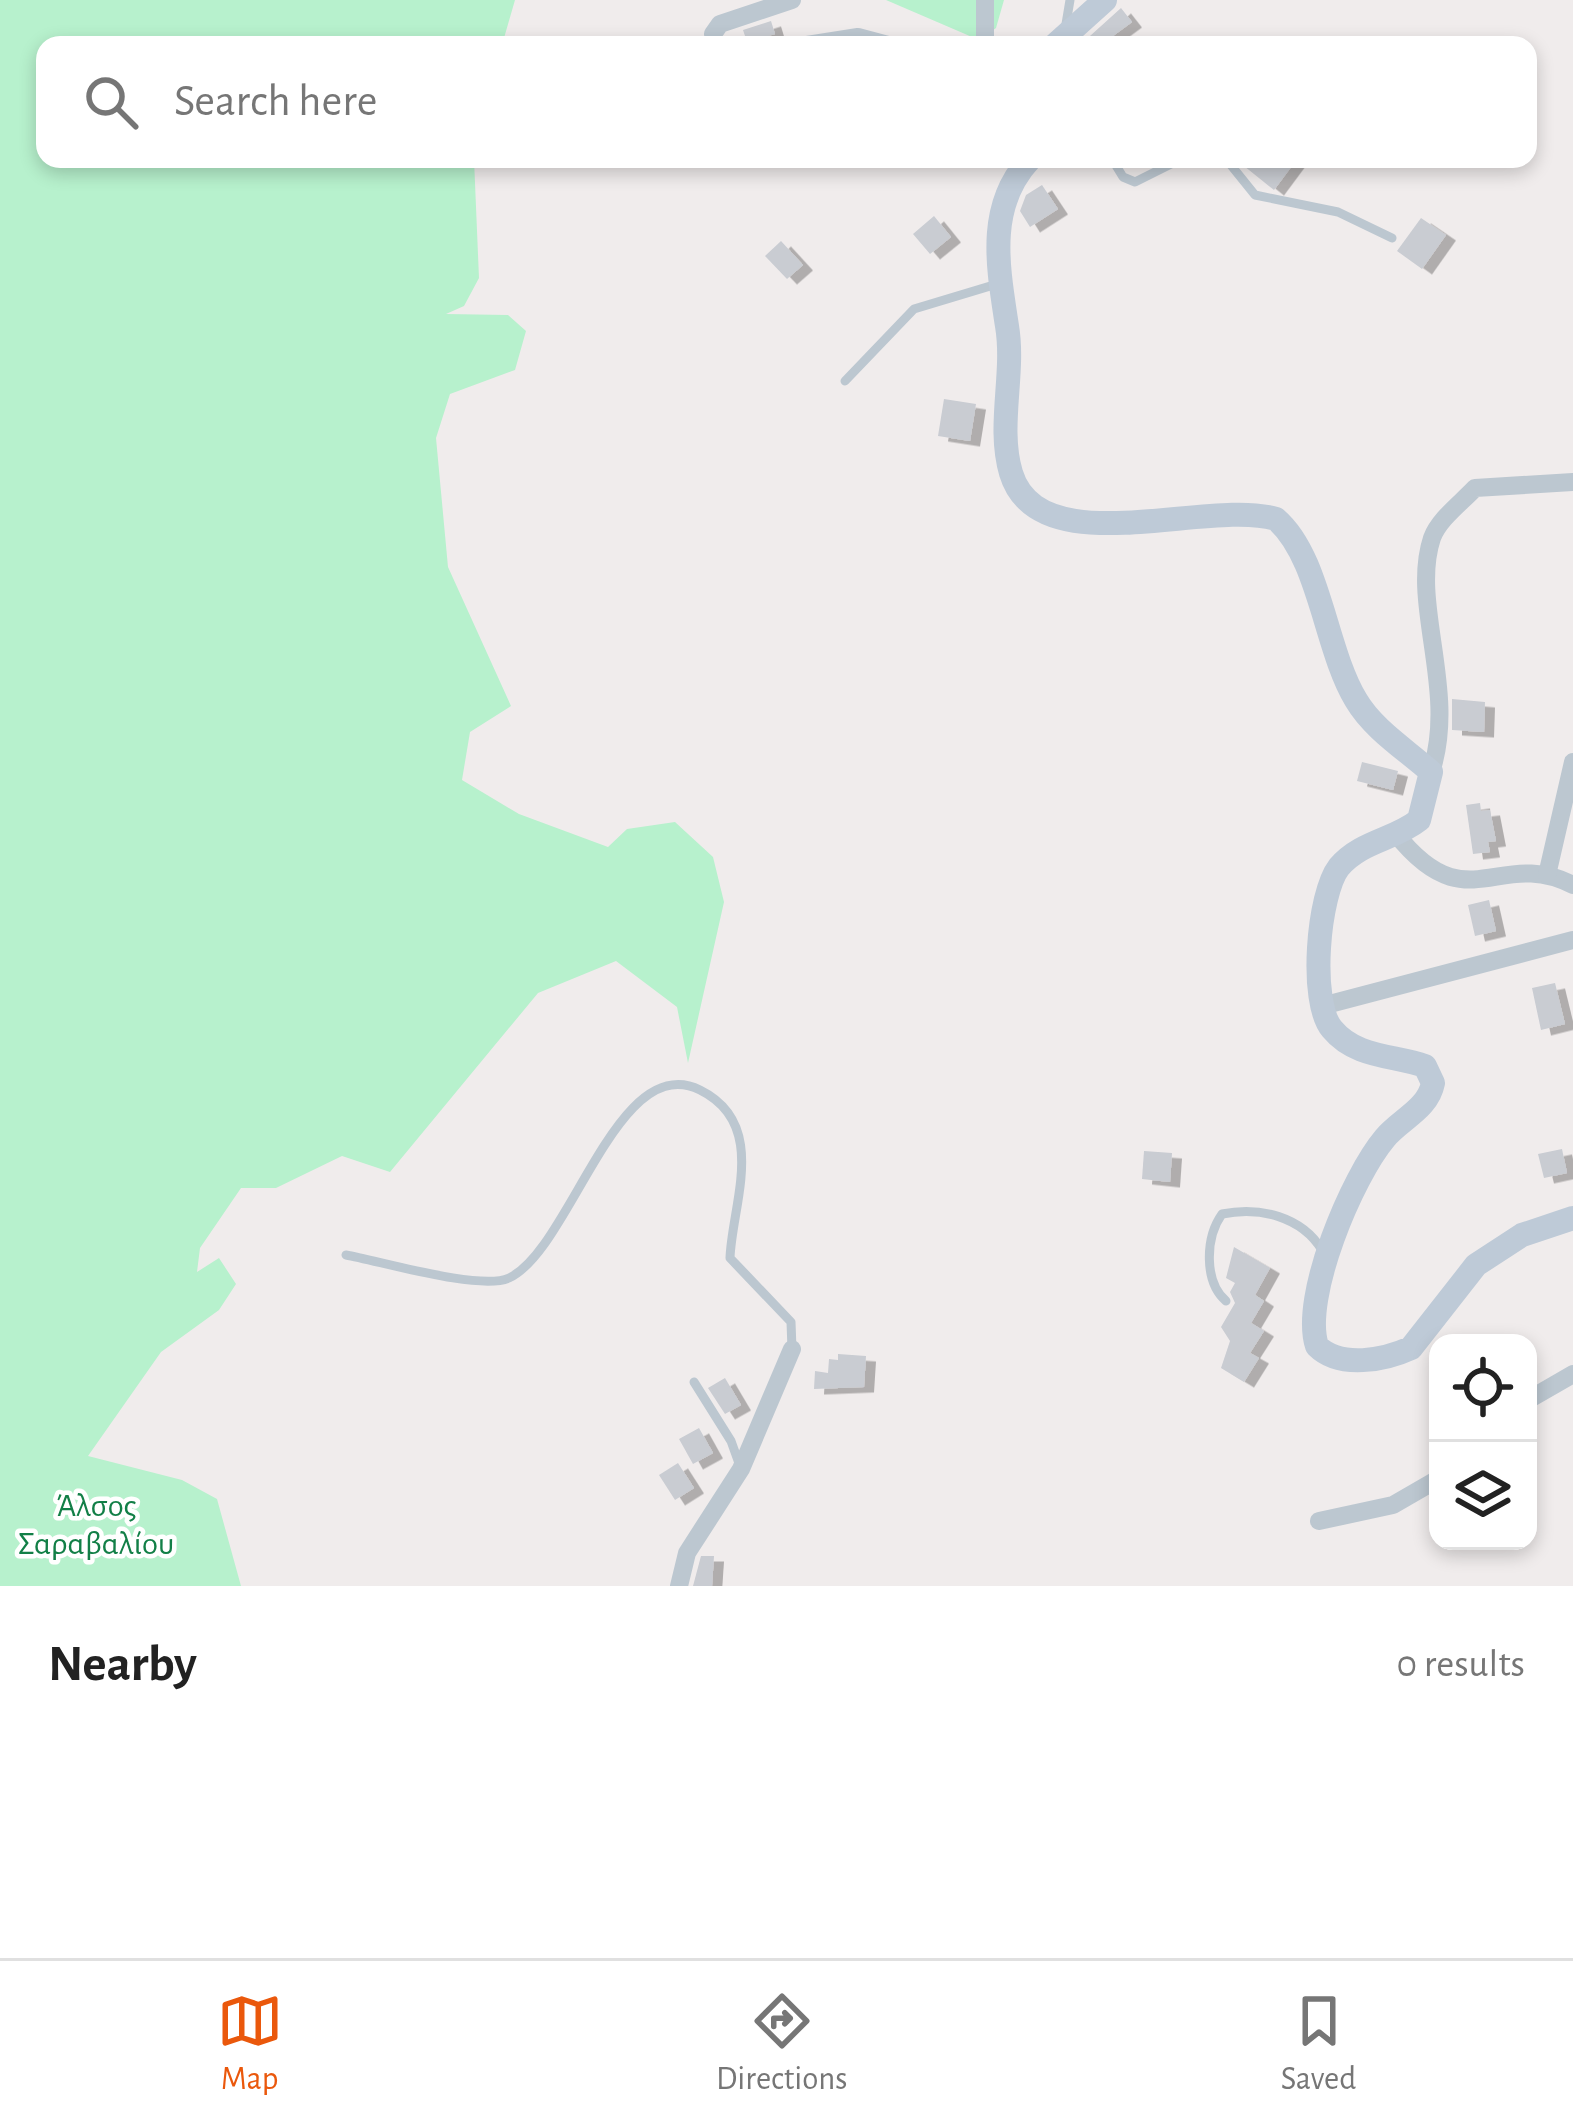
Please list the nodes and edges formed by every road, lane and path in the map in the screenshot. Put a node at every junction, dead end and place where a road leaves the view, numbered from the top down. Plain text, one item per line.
1 (792, 0) edge
2 (985, 0) edge
3 (1070, 0) edge
4 (1105, 0) edge
5 (714, 36) edge
6 (985, 36) edge
7 (1061, 36) edge
8 (1062, 36) edge
9 (1025, 168) edge
10 (1118, 168) edge
11 (1163, 168) edge
12 (1233, 168) edge
13 (1392, 238) dead end
14 (1002, 283) junction
15 (845, 381) dead end
16 (1573, 482) edge
17 (1573, 762) edge
18 (1431, 772) junction
19 (1396, 833) junction
20 (1547, 875) junction
21 (1573, 885) edge
22 (1573, 940) edge
23 (1322, 1006) junction
24 (1573, 1219) edge
25 (346, 1255) dead end
26 (1329, 1260) junction
27 (1226, 1301) dead end
28 (792, 1349) joint
29 (1573, 1374) edge
30 (694, 1382) dead end
31 (1537, 1395) edge
32 (741, 1469) junction
33 (1429, 1484) edge
34 (1319, 1521) dead end
35 (679, 1586) edge

1 - 5 street
2 - 6 street
3 - 7 lane
4 - 8 street
9 - 14 street
10 - 11 lane
12 - 13 lane
14 - 15 lane
14 - 18 street
16 - 18 street
17 - 20 street
18 - 19 street
19 - 20 street
19 - 23 street
20 - 21 street
22 - 23 street
23 - 26 street
24 - 26 street
25 - 28 lane
26 - 27 lane
28 - 32 street
29 - 31 street
30 - 32 lane
32 - 35 street
33 - 34 street

